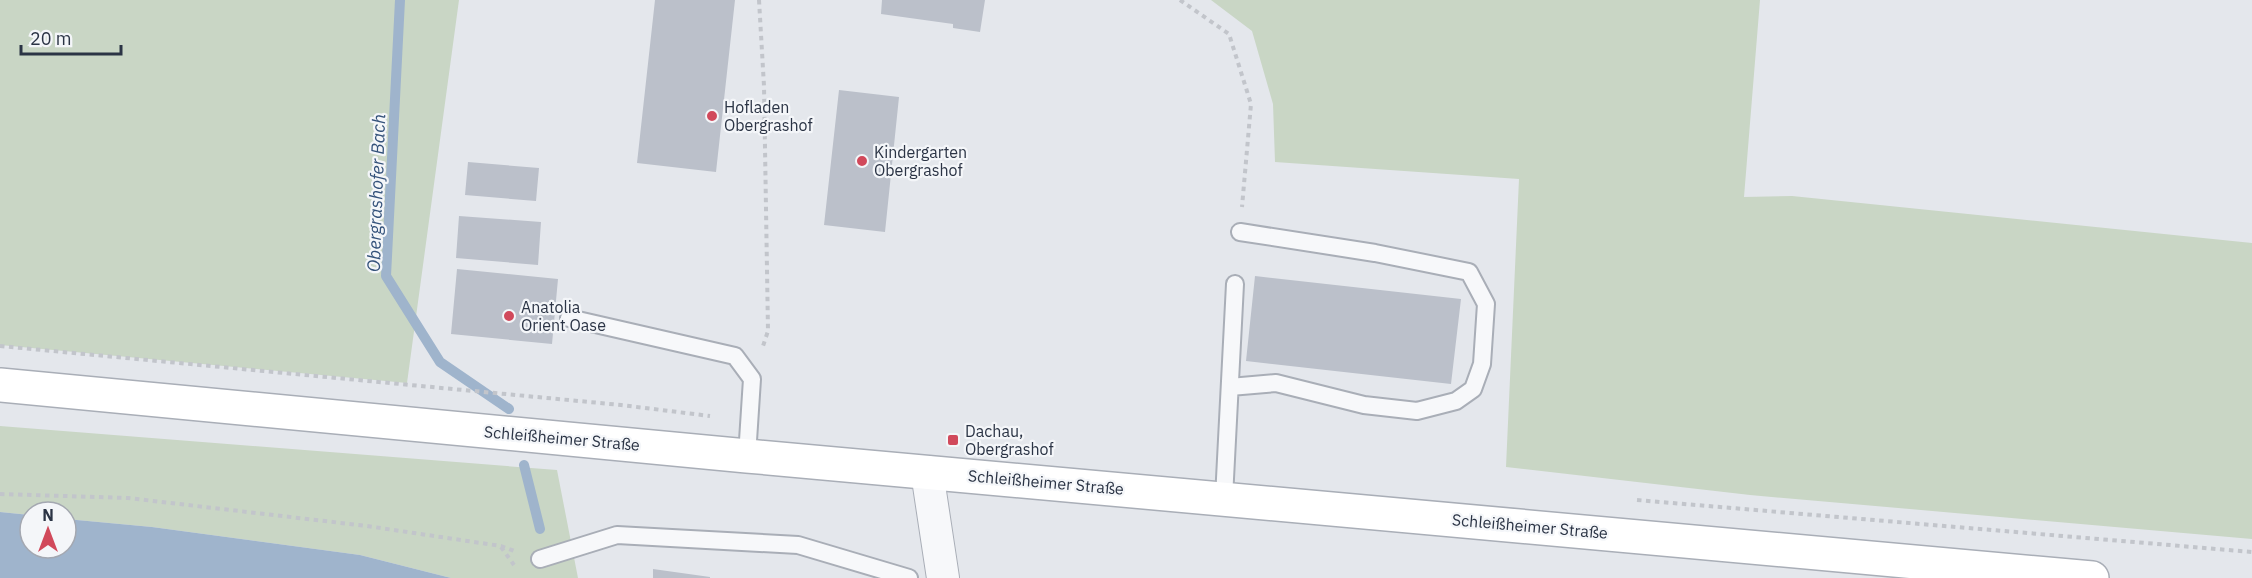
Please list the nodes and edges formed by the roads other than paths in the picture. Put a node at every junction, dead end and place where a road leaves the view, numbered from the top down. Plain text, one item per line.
1 (1240, 232) road end
2 (1235, 284) dead end
3 (569, 318) dead end
4 (0, 385) edge
5 (1230, 387) junction
6 (747, 456) junction
7 (927, 472) junction
8 (1224, 498) junction
9 (540, 559) road end
10 (909, 578) edge
11 (943, 578) edge
12 (2092, 578) edge

1 - 5 lane
2 - 5 lane
3 - 6 lane
4 - 6 main road, Schleißheimer Straße
5 - 8 lane
6 - 7 main road, Schleißheimer Straße
7 - 8 main road, Schleißheimer Straße
7 - 11 street
8 - 12 main road, Schleißheimer Straße
9 - 10 lane

